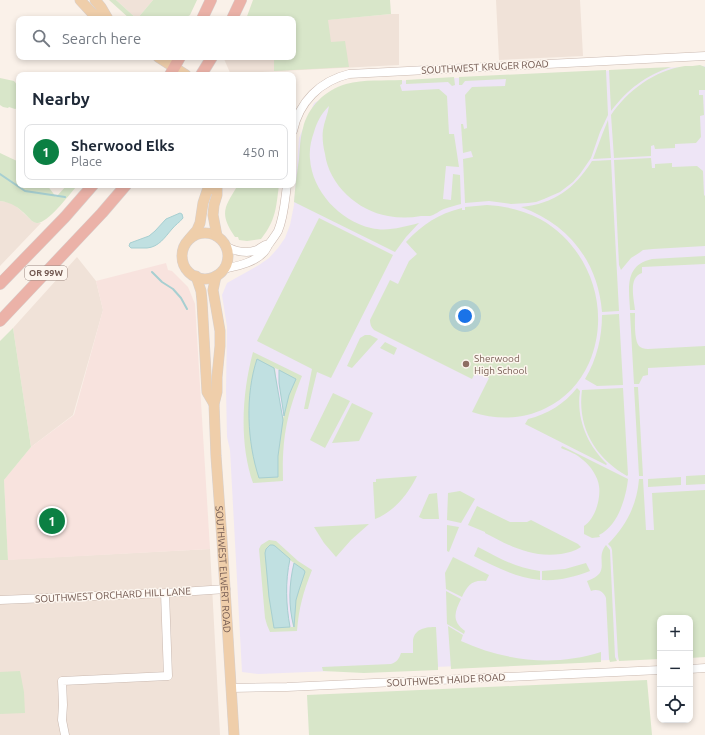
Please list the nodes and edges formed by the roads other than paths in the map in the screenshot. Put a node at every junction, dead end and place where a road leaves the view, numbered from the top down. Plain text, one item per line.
1 (80, 0) edge
2 (95, 0) edge
3 (211, 0) edge
4 (241, 0) edge
5 (99, 16) edge
6 (106, 16) edge
7 (203, 16) edge
8 (233, 16) edge
9 (705, 56) edge
10 (161, 60) edge
11 (178, 60) edge
12 (210, 60) edge
13 (172, 71) edge
14 (203, 72) edge
15 (296, 121) edge
16 (90, 188) edge
17 (123, 188) edge
18 (212, 188) edge
19 (217, 188) edge
20 (286, 188) edge
21 (217, 236) junction
22 (190, 239) junction
23 (269, 244) junction
24 (227, 247) junction
25 (220, 273) junction
26 (196, 276) junction
27 (0, 284) edge
28 (0, 321) edge
29 (214, 404) junction
30 (226, 589) junction
31 (165, 593) junction
32 (0, 600) edge
33 (705, 668) edge
34 (693, 669) edge
35 (657, 670) edge
36 (232, 688) junction
37 (65, 735) edge
38 (234, 735) edge

1 - 5 main road
2 - 6 main road
3 - 7 highway
4 - 8 highway
9 - 15 street, SOUTHWEST KRUGER ROAD
10 - 13 main road
11 - 13 highway
12 - 14 highway
16 - 27 highway, OR 99W
17 - 28 highway, OR 99W
18 - 22 main road
19 - 21 main road
20 - 23 street
21 - 22 main road
21 - 24 main road
22 - 26 main road
23 - 24 street
23 - 25 street
24 - 25 main road
25 - 26 main road
25 - 29 main road, SOUTHWEST ELWERT ROAD
26 - 29 main road, SOUTHWEST ELWERT ROAD
29 - 30 main road, SOUTHWEST ELWERT ROAD
30 - 31 street, SOUTHWEST ORCHARD HILL LANE
30 - 36 main road, SOUTHWEST ELWERT ROAD
31 - 32 street, SOUTHWEST ORCHARD HILL LANE
31 - 37 street
33 - 34 street
35 - 36 street, SOUTHWEST HAIDE ROAD
36 - 38 main road, SOUTHWEST ELWERT ROAD

